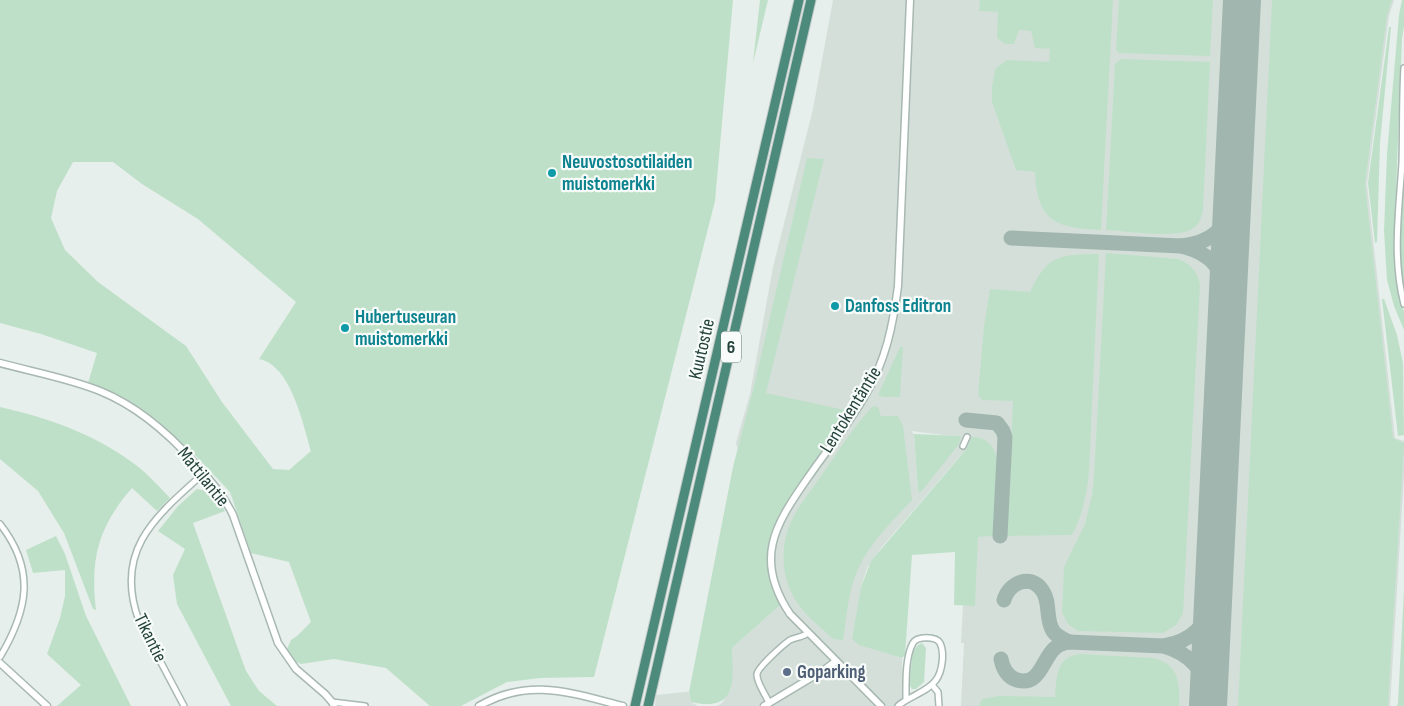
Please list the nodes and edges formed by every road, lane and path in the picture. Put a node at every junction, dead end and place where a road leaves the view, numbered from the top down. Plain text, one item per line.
1 (799, 0) edge
2 (811, 0) edge
3 (910, 0) edge
4 (1404, 68) edge
5 (1404, 304) edge
6 (0, 364) edge
7 (967, 437) dead end
8 (962, 446) dead end
9 (204, 473) junction
10 (0, 524) edge
11 (808, 633) junction
12 (0, 657) edge
13 (836, 661) junction
14 (0, 663) edge
15 (932, 685) junction
16 (906, 699) junction
17 (333, 704) edge
18 (766, 704) edge
19 (46, 706) edge
20 (184, 706) edge
21 (365, 706) edge
22 (479, 706) edge
23 (623, 706) edge
24 (635, 706) edge
25 (648, 706) edge
26 (881, 706) edge
27 (898, 706) edge
28 (939, 706) edge

1 - 24 highway, Kuutostie / 6
2 - 25 highway, Kuutostie / 6
3 - 11 street, Lentokentäntie
4 - 5 street
6 - 9 street, Mattilantie
7 - 8 street
9 - 17 street, Mattilantie
9 - 20 street, Tikantie
10 - 12 street
11 - 13 street, Lentokentäntie
11 - 18 street
13 - 18 street
13 - 26 street, Lentokentäntie
14 - 19 street
15 - 16 street
15 - 16 street
15 - 28 street
16 - 27 street
17 - 21 street
22 - 23 street

